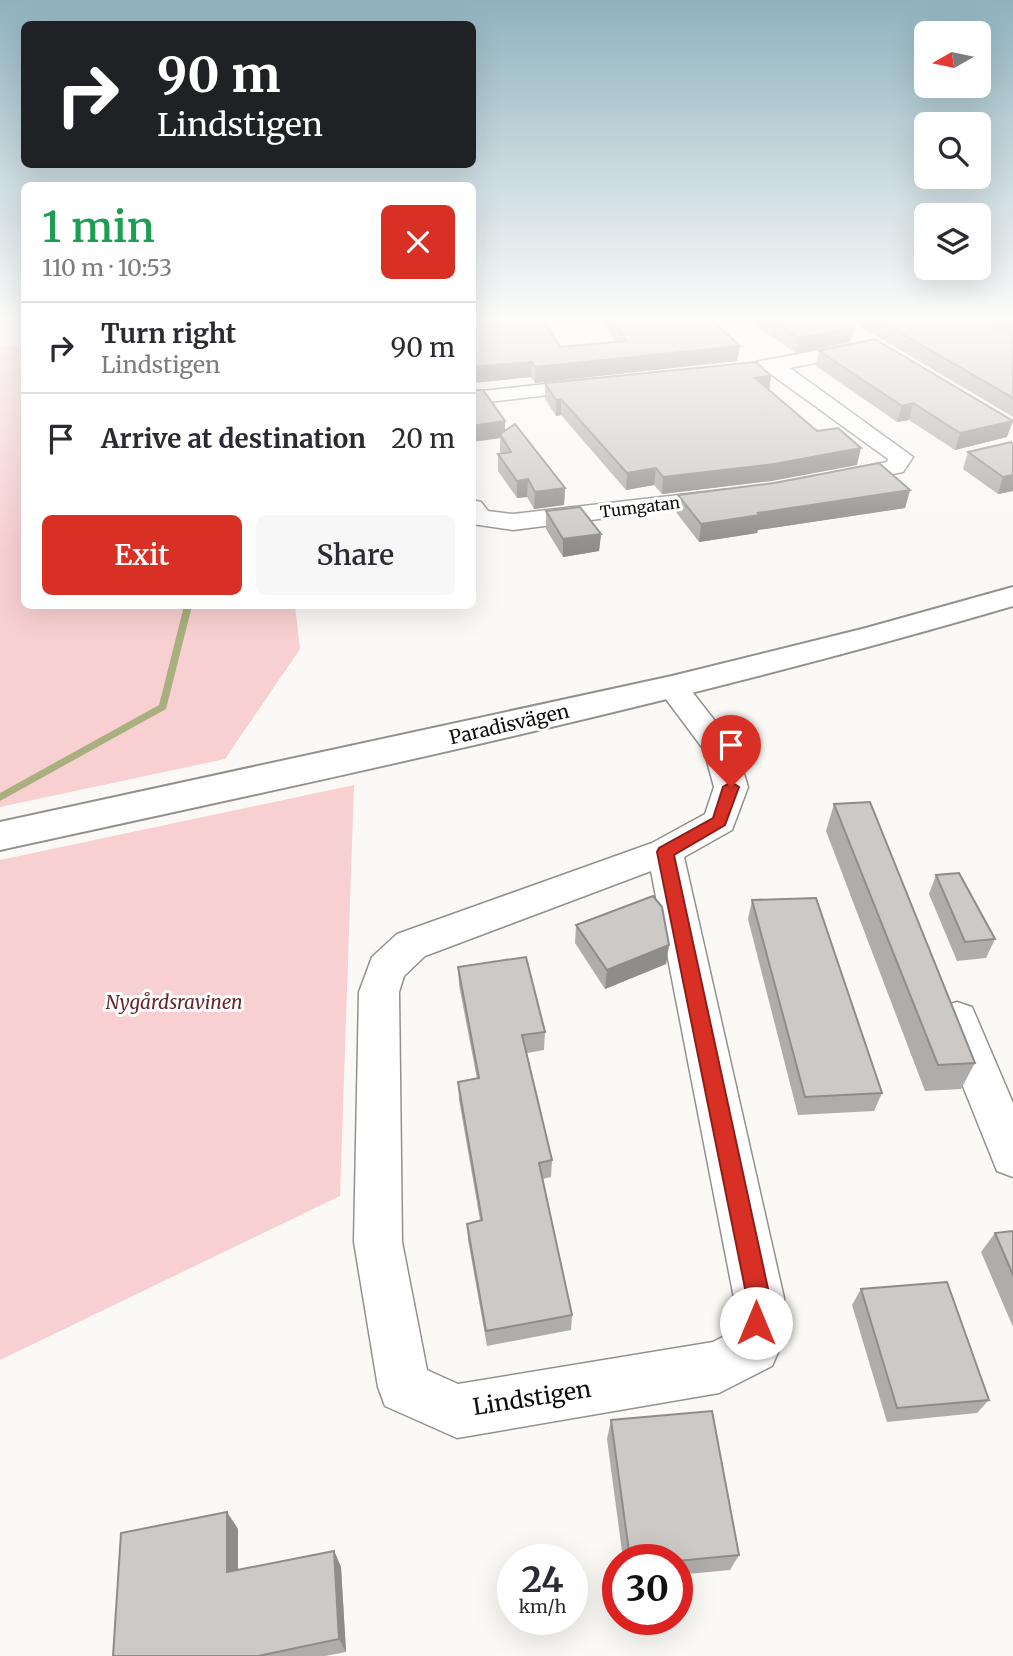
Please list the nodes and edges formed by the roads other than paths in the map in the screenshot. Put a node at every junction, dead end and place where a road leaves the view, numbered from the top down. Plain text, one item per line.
1 (497, 395) edge
2 (815, 395) edge
3 (476, 398) edge
4 (820, 482) edge
5 (744, 495) edge
6 (476, 512) edge
7 (1013, 596) edge
8 (672, 687) junction
9 (0, 836) edge
10 (665, 852) junction
11 (942, 980) edge
12 (1013, 1156) edge

1 - 3 street
2 - 4 street
5 - 6 street, Tumgatan
7 - 8 street, Paradisvägen
8 - 9 street, Paradisvägen
8 - 10 street, Lindstigen
10 - 10 street, Lindstigen
11 - 12 street

